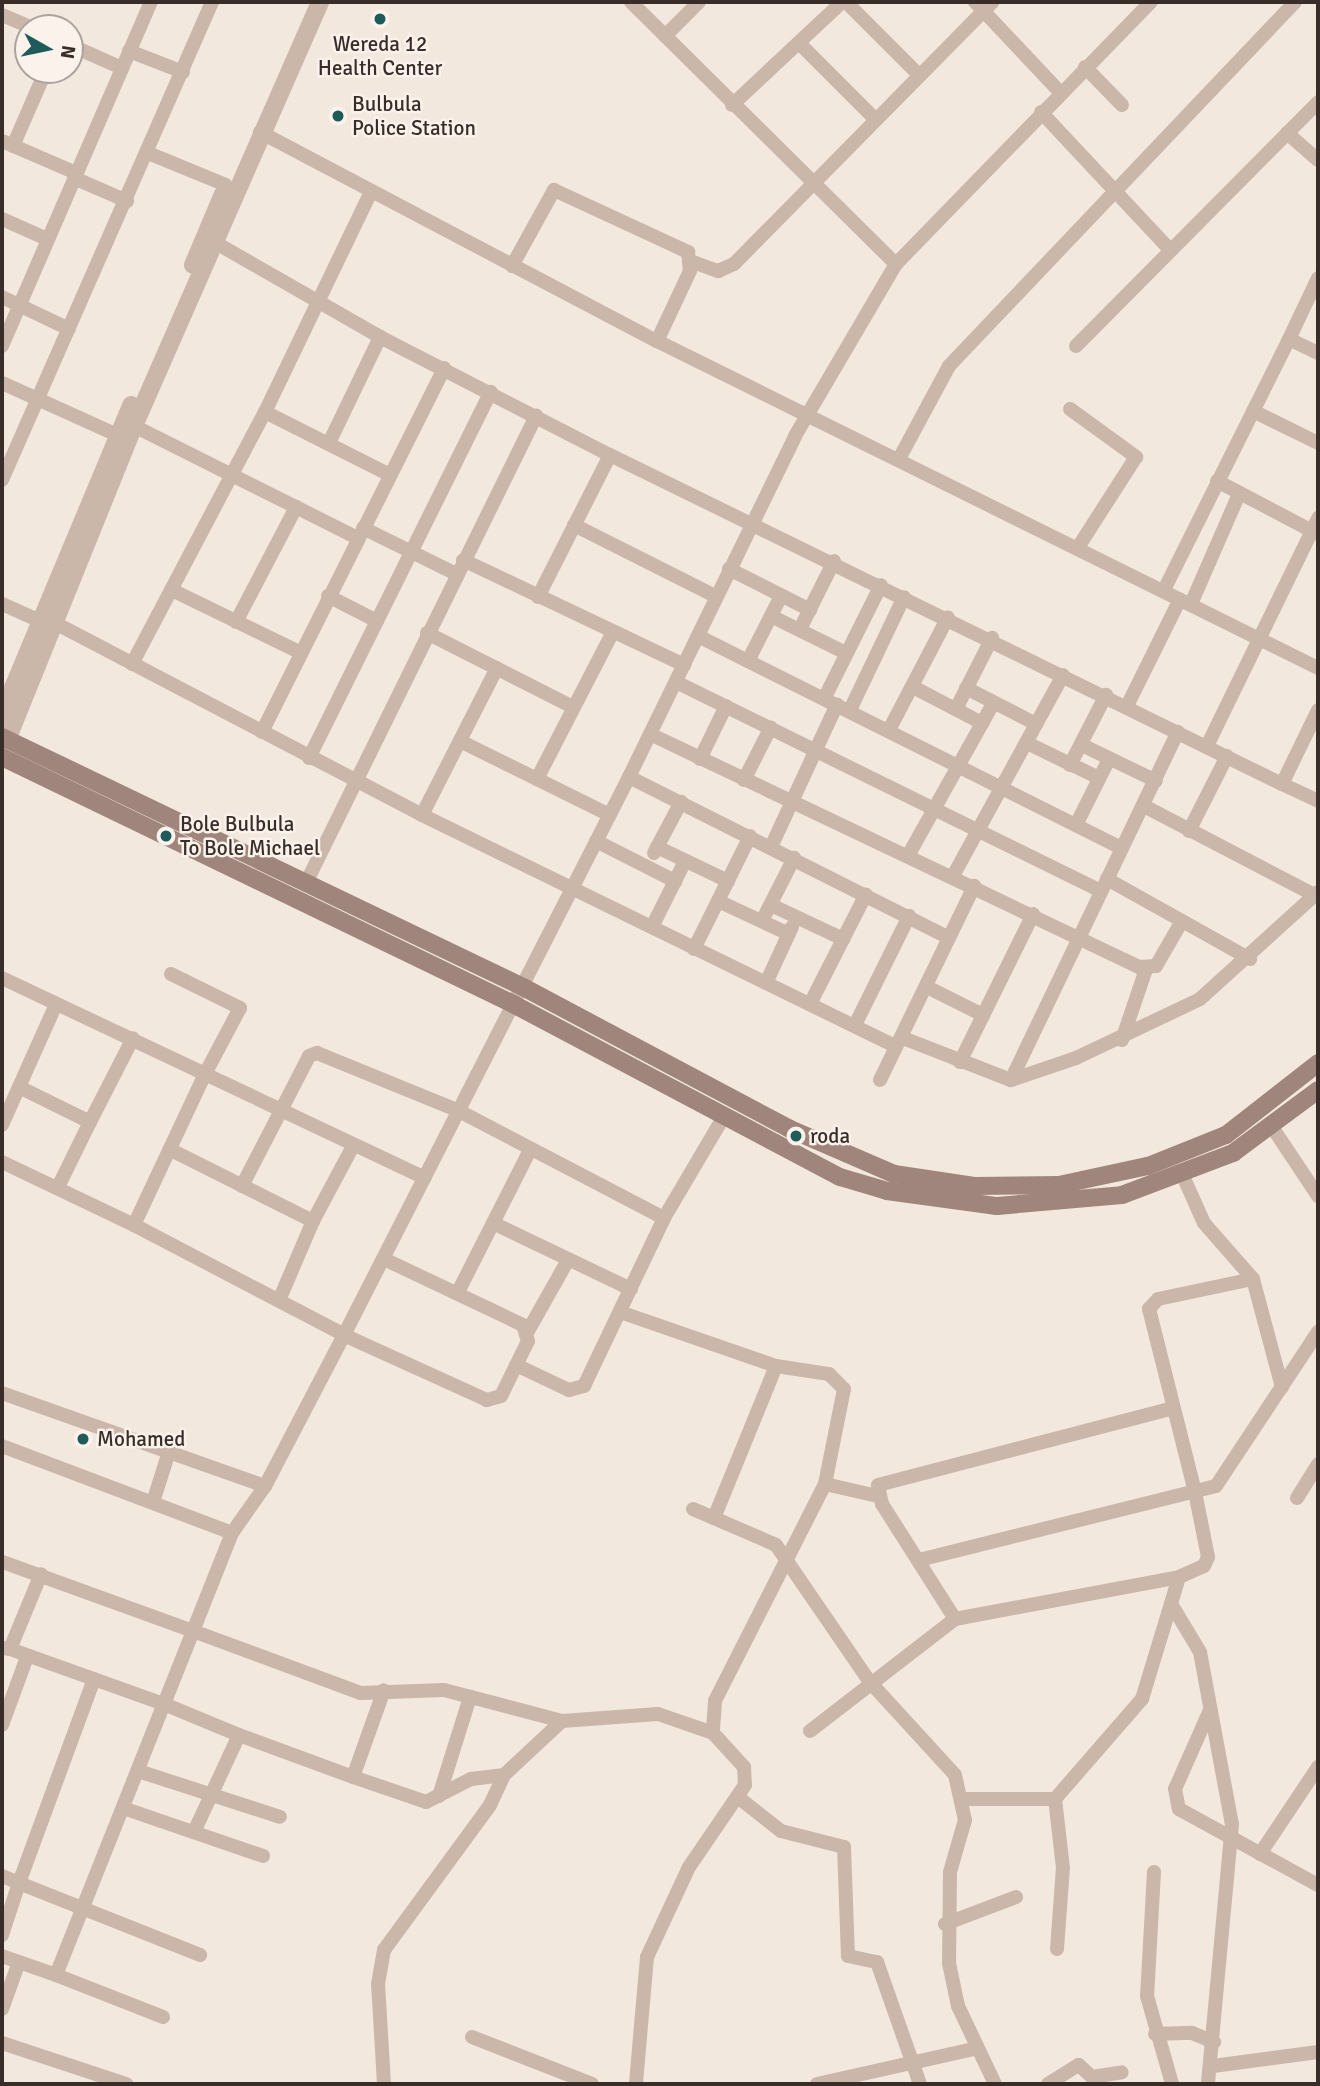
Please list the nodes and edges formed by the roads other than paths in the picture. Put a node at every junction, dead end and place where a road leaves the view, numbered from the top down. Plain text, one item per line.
1 (212, 2) edge
2 (308, 2) edge
3 (320, 2) edge
4 (631, 2) edge
5 (699, 2) edge
6 (844, 2) edge
7 (1151, 2) edge
8 (1296, 2) edge
9 (146, 3) edge
10 (984, 5) edge
11 (665, 36) junction
12 (799, 43) junction
13 (84, 51) edge
14 (129, 51) junction
15 (1085, 67) junction
16 (122, 68) junction
17 (183, 72) junction
18 (918, 74) junction
19 (39, 84) edge
20 (1059, 92) junction
21 (1318, 102) edge
22 (732, 105) junction
23 (1122, 105) dead end
24 (1041, 112) junction
25 (874, 118) junction
26 (260, 132) junction
27 (1287, 133) junction
28 (7, 143) edge
29 (148, 153) junction
30 (1318, 160) edge
31 (75, 176) junction
32 (810, 184) junction
33 (226, 186) junction
34 (1116, 190) junction
35 (371, 192) junction
36 (127, 201) junction
37 (2, 219) edge
38 (47, 239) junction
39 (216, 243) junction
40 (1169, 249) junction
41 (693, 262) junction
42 (896, 264) junction
43 (512, 266) junction
44 (1318, 278) edge
45 (2, 298) edge
46 (320, 301) junction
47 (19, 306) junction
48 (69, 329) junction
49 (380, 337) junction
50 (1289, 339) junction
51 (657, 341) junction
52 (2, 346) edge
53 (1076, 346) dead end
54 (1318, 353) edge
55 (444, 368) junction
56 (2, 383) edge
57 (491, 392) junction
58 (38, 401) junction
59 (1070, 409) dead end
60 (1253, 411) junction
61 (265, 412) junction
62 (536, 416) junction
63 (806, 416) junction
64 (134, 426) junction
65 (117, 435) junction
66 (329, 443) junction
67 (1318, 443) edge
68 (610, 455) junction
69 (900, 457) junction
70 (390, 475) junction
71 (231, 476) junction
72 (2, 480) edge
73 (1217, 481) junction
74 (1239, 494) junction
75 (296, 506) junction
76 (755, 522) junction
77 (575, 525) junction
78 (1316, 527) edge
79 (361, 533) junction
80 (1077, 549) junction
81 (412, 551) junction
82 (834, 561) junction
83 (460, 567) junction
84 (729, 569) junction
85 (881, 585) junction
86 (172, 590) junction
87 (1164, 590) junction
88 (328, 596) junction
89 (715, 596) junction
90 (781, 596) junction
91 (538, 597) junction
92 (904, 597) junction
93 (1186, 601) junction
94 (2, 604) edge
95 (810, 610) junction
96 (771, 616) junction
97 (948, 617) junction
98 (377, 621) junction
99 (48, 622) junction
100 (236, 622) junction
101 (800, 629) junction
102 (428, 633) junction
103 (612, 634) junction
104 (698, 636) junction
105 (992, 638) junction
106 (1261, 639) junction
107 (299, 652) junction
108 (846, 653) junction
109 (748, 661) junction
110 (132, 664) junction
111 (684, 665) junction
112 (497, 668) junction
113 (1318, 668) edge
114 (1063, 675) junction
115 (676, 682) junction
116 (913, 687) junction
117 (966, 688) junction
118 (1106, 695) junction
119 (837, 703) junction
120 (993, 704) junction
121 (726, 706) junction
122 (1127, 706) junction
123 (573, 707) junction
124 (956, 709) junction
125 (1318, 710) edge
126 (2, 714) edge
127 (982, 723) junction
128 (1036, 724) junction
129 (771, 727) junction
130 (889, 730) junction
131 (262, 732) junction
132 (1178, 732) junction
133 (650, 734) junction
134 (460, 741) junction
135 (1027, 743) junction
136 (1082, 746) junction
137 (1207, 746) junction
138 (815, 747) junction
139 (3, 748) edge
140 (1227, 756) junction
141 (309, 758) junction
142 (701, 759) junction
143 (1109, 759) junction
144 (1070, 765) junction
145 (961, 766) junction
146 (629, 777) junction
147 (1099, 778) junction
148 (537, 779) junction
149 (744, 780) junction
150 (1156, 781) junction
151 (356, 782) junction
152 (1282, 784) junction
153 (1003, 787) junction
154 (793, 799) junction
155 (1318, 801) edge
156 (681, 802) junction
157 (1144, 806) junction
158 (934, 809) junction
159 (422, 815) junction
160 (610, 815) junction
161 (1076, 825) junction
162 (978, 831) junction
163 (1189, 831) junction
164 (750, 836) junction
165 (596, 841) junction
166 (657, 847) junction
167 (771, 847) junction
168 (1122, 848) junction
169 (909, 854) junction
170 (794, 858) junction
171 (685, 861) junction
172 (647, 866) junction
173 (953, 876) junction
174 (675, 881) junction
175 (728, 881) junction
176 (306, 883) junction
177 (1103, 885) junction
178 (573, 886) junction
179 (974, 886) junction
180 (866, 894) junction
181 (1318, 895) edge
182 (718, 901) junction
183 (771, 905) junction
184 (1033, 914) junction
185 (909, 916) junction
186 (797, 917) junction
187 (1182, 921) junction
188 (762, 922) junction
189 (652, 927) junction
190 (789, 934) junction
191 (1078, 936) junction
192 (949, 938) junction
193 (843, 939) junction
194 (694, 948) junction
195 (1250, 959) junction
196 (1146, 969) junction
197 (171, 974) dead end
198 (2, 978) edge
199 (766, 983) junction
200 (523, 987) junction
201 (927, 987) junction
202 (56, 1004) junction
203 (513, 1004) junction
204 (810, 1004) junction
205 (983, 1015) junction
206 (855, 1025) junction
207 (133, 1038) junction
208 (1122, 1040) junction
209 (898, 1041) junction
210 (960, 1062) junction
211 (1318, 1063) edge
212 (205, 1074) junction
213 (880, 1080) dead end
214 (1011, 1080) junction
215 (19, 1087) junction
216 (1318, 1090) edge
217 (279, 1110) junction
218 (459, 1111) junction
219 (724, 1116) junction
220 (90, 1122) junction
221 (2, 1125) edge
222 (1272, 1127) junction
223 (353, 1146) junction
224 (170, 1150) junction
225 (530, 1150) junction
226 (2, 1163) edge
227 (1182, 1176) junction
228 (425, 1178) junction
229 (242, 1186) junction
230 (996, 1186) junction
231 (58, 1187) junction
232 (1318, 1196) edge
233 (997, 1206) junction
234 (664, 1218) junction
235 (313, 1221) junction
236 (493, 1223) junction
237 (134, 1225) junction
238 (384, 1259) junction
239 (568, 1259) junction
240 (1253, 1279) junction
241 (631, 1289) junction
242 (458, 1292) junction
243 (280, 1298) junction
244 (620, 1312) junction
245 (528, 1331) junction
246 (1318, 1332) edge
247 (344, 1335) junction
248 (516, 1366) junction
249 (776, 1366) junction
250 (1282, 1387) junction
251 (2, 1393) edge
252 (1173, 1408) junction
253 (2, 1446) edge
254 (169, 1452) junction
255 (1318, 1464) edge
256 (825, 1484) junction
257 (265, 1486) junction
258 (1195, 1492) junction
259 (878, 1496) junction
260 (1297, 1498) dead end
261 (153, 1502) junction
262 (693, 1510) dead end
263 (714, 1518) junction
264 (232, 1533) junction
265 (784, 1556) junction
266 (919, 1560) junction
267 (2, 1562) edge
268 (41, 1574) junction
269 (1179, 1577) junction
270 (1172, 1607) junction
271 (955, 1619) junction
272 (193, 1631) junction
273 (6, 1648) edge
274 (26, 1657) junction
275 (94, 1679) junction
276 (869, 1681) junction
277 (384, 1690) junction
278 (470, 1697) junction
279 (164, 1704) junction
280 (1210, 1710) junction
281 (562, 1721) junction
282 (2, 1722) edge
283 (810, 1731) dead end
284 (713, 1733) junction
285 (239, 1735) junction
286 (1318, 1767) edge
287 (138, 1771) junction
288 (504, 1775) junction
289 (353, 1777) junction
290 (214, 1794) junction
291 (439, 1796) junction
292 (739, 1798) junction
293 (963, 1799) junction
294 (1055, 1799) junction
295 (123, 1808) junction
296 (280, 1817) dead end
297 (194, 1832) junction
298 (1231, 1839) junction
299 (1260, 1854) junction
300 (263, 1856) dead end
301 (1154, 1872) dead end
302 (2, 1876) edge
303 (19, 1883) junction
304 (1318, 1885) edge
305 (1016, 1898) dead end
306 (83, 1909) junction
307 (945, 1924) junction
308 (2, 1935) edge
309 (1057, 1949) dead end
310 (200, 1955) dead end
311 (2, 1956) edge
312 (19, 1962) junction
313 (55, 1975) junction
314 (2, 2009) edge
315 (163, 2017) dead end
316 (1155, 2035) junction
317 (472, 2037) dead end
318 (1214, 2042) junction
319 (2, 2043) edge
320 (974, 2049) junction
321 (1318, 2052) edge
322 (913, 2063) junction
323 (1213, 2066) junction
324 (1122, 2073) dead end
325 (381, 2081) edge
326 (126, 2084) edge
327 (593, 2084) edge
328 (636, 2084) edge
329 (817, 2084) edge
330 (920, 2084) edge
331 (995, 2084) edge
332 (1048, 2084) edge
333 (1172, 2084) edge
334 (1208, 2084) edge

1 - 17 street
2 - 33 street
3 - 26 street
4 - 11 street
5 - 11 street
6 - 12 street
6 - 18 street
7 - 15 street
8 - 34 street
9 - 14 street
10 - 18 street
10 - 20 street
11 - 22 street
12 - 22 street
12 - 25 street
13 - 16 street
14 - 16 street
14 - 17 street
15 - 20 street
15 - 23 street
16 - 31 street
17 - 29 street
18 - 25 street
19 - 28 street
20 - 24 street
21 - 27 street
22 - 32 street
24 - 34 street
24 - 42 street
25 - 32 street
26 - 35 street
26 - 39 street
27 - 30 street
27 - 40 street
28 - 31 street
29 - 33 street
29 - 36 street
31 - 36 street
31 - 38 street
32 - 41 street
32 - 42 street
33 - 65 street
34 - 40 street
34 - 69 street
35 - 43 street
35 - 46 street
36 - 48 street
37 - 38 street
38 - 47 street
39 - 46 street
39 - 64 street
40 - 53 street
41 - 43 street
41 - 51 street
42 - 63 street
43 - 51 street
44 - 50 street
45 - 47 street
46 - 49 street
46 - 61 street
47 - 48 street
47 - 52 street
48 - 58 street
49 - 55 street
49 - 66 street
50 - 54 street
50 - 60 street
51 - 63 street
55 - 57 street
55 - 70 street
56 - 58 street
57 - 62 street
57 - 81 street
58 - 65 street
58 - 72 street
59 - 80 street
60 - 67 street
60 - 73 street
61 - 66 street
61 - 71 street
62 - 68 street
62 - 83 street
63 - 69 street
63 - 76 street
64 - 71 street
64 - 99 street
65 - 99 street
66 - 70 street
68 - 76 street
68 - 77 street
69 - 80 street
70 - 79 street
71 - 75 street
71 - 86 street
73 - 74 street
73 - 87 street
74 - 78 street
74 - 93 street
75 - 79 street
75 - 100 street
76 - 82 street
76 - 84 street
77 - 89 street
77 - 91 street
78 - 106 street
79 - 81 street
79 - 88 street
80 - 87 street
81 - 83 street
81 - 98 street
82 - 85 street
82 - 95 street
83 - 91 street
83 - 102 street
84 - 89 street
84 - 90 street
85 - 92 street
85 - 108 street
86 - 100 street
86 - 110 street
87 - 93 street
88 - 98 street
88 - 107 street
89 - 104 street
90 - 95 street
90 - 96 street
91 - 103 street
92 - 97 street
92 - 119 street
93 - 106 street
93 - 122 street
94 - 99 street
95 - 101 street
96 - 101 street
96 - 109 street
97 - 105 street
97 - 116 street
98 - 141 street
99 - 110 street
99 - 126 street
99 - 139 street
100 - 107 street
101 - 108 street
102 - 112 street
102 - 151 street
103 - 111 street
103 - 123 street
104 - 109 street
104 - 111 street
105 - 114 street
105 - 117 street
106 - 113 street
106 - 137 street
107 - 131 street
108 - 119 street
109 - 119 street
110 - 131 street
111 - 115 street
112 - 123 street
112 - 134 street
114 - 118 street
114 - 128 street
115 - 121 street
115 - 133 street
116 - 124 street
116 - 130 street
117 - 120 street
117 - 124 street
118 - 122 street
118 - 136 street
119 - 130 street
119 - 138 street
120 - 127 street
120 - 128 street
121 - 129 street
121 - 142 street
122 - 132 street
123 - 148 street
124 - 127 street
125 - 152 street
127 - 145 street
128 - 135 street
129 - 138 street
129 - 149 street
130 - 145 street
131 - 141 street
132 - 137 street
132 - 150 street
133 - 142 street
133 - 146 street
134 - 148 street
134 - 159 street
135 - 144 street
135 - 153 street
136 - 143 street
136 - 144 street
137 - 140 street
138 - 154 street
138 - 158 street
139 - 176 main road
139 - 203 main road
140 - 152 street
140 - 163 street
141 - 151 street
142 - 149 street
143 - 147 street
143 - 150 street
144 - 147 street
145 - 153 street
145 - 158 street
146 - 156 street
146 - 160 street
147 - 161 street
148 - 160 street
149 - 154 street
150 - 157 street
151 - 159 street
151 - 176 street
152 - 155 street
153 - 161 street
153 - 162 street
154 - 167 street
154 - 169 street
156 - 164 street
156 - 166 street
157 - 163 street
157 - 168 street
158 - 162 street
158 - 169 street
159 - 178 street
160 - 165 street
161 - 168 street
162 - 173 street
162 - 177 street
163 - 181 street
164 - 167 street
164 - 175 street
165 - 172 street
165 - 178 street
166 - 171 street
166 - 172 street
167 - 170 street
168 - 177 street
169 - 173 street
170 - 180 street
170 - 183 street
171 - 174 street
171 - 175 street
172 - 174 street
173 - 179 street
174 - 189 street
175 - 182 street
176 - 200 main road
177 - 187 street
177 - 191 street
178 - 189 street
178 - 200 street
179 - 184 street
179 - 192 street
180 - 185 street
180 - 193 street
181 - 195 street
182 - 188 street
182 - 194 street
183 - 186 street
183 - 188 street
184 - 191 street
184 - 205 street
185 - 192 street
185 - 206 street
186 - 190 street
186 - 193 street
187 - 195 street
187 - 196 street
188 - 190 street
189 - 194 street
190 - 199 street
191 - 196 street
191 - 214 street
192 - 201 street
193 - 204 street
194 - 199 street
195 - 208 street
196 - 208 street
197 - 212 street
198 - 202 street
199 - 204 street
200 - 203 street
200 - 230 main road
201 - 205 street
201 - 209 street
202 - 207 street
202 - 215 street
203 - 218 street
203 - 219 main road
204 - 206 street
205 - 210 street
206 - 209 street
207 - 212 street
207 - 220 street
208 - 214 street
209 - 210 street
209 - 213 street
210 - 214 street
211 - 230 main road
212 - 217 street
212 - 224 street
215 - 220 street
215 - 221 street
216 - 222 main road
217 - 218 street
217 - 223 street
217 - 229 street
218 - 225 street
218 - 228 street
219 - 233 main road
219 - 234 street
220 - 231 street
222 - 227 main road
222 - 232 street
223 - 228 street
223 - 235 street
224 - 229 street
224 - 237 street
225 - 234 street
225 - 236 street
226 - 231 street
227 - 233 main road
227 - 240 street
228 - 238 street
229 - 235 street
230 - 233 main road
231 - 237 street
234 - 241 street
235 - 243 street
236 - 239 street
236 - 242 street
237 - 243 street
238 - 242 street
238 - 247 street
239 - 241 street
239 - 245 street
240 - 250 street
240 - 252 street
241 - 244 street
242 - 245 street
243 - 247 street
244 - 248 street
244 - 249 street
245 - 248 street
246 - 250 street
247 - 248 street
247 - 257 street
249 - 256 street
249 - 263 street
250 - 258 street
251 - 254 street
252 - 258 street
252 - 259 street
253 - 261 street
254 - 257 street
254 - 261 street
255 - 260 street
256 - 259 street
256 - 265 street
257 - 264 street
258 - 266 street
258 - 269 street
259 - 266 street
261 - 264 street
262 - 263 street
263 - 265 street
264 - 272 street
265 - 276 street
265 - 284 street
266 - 271 street
267 - 268 street
268 - 272 street
268 - 273 street
269 - 270 street
269 - 271 street
270 - 280 street
270 - 294 street
271 - 276 street
272 - 277 street
272 - 279 street
273 - 274 street
274 - 275 street
274 - 282 street
275 - 279 street
275 - 303 street
276 - 283 street
276 - 293 street
277 - 278 street
277 - 289 street
278 - 281 street
278 - 291 street
279 - 285 street
279 - 287 street
280 - 298 street
280 - 298 street
281 - 284 street
281 - 288 street
284 - 292 street
285 - 289 street
285 - 290 street
286 - 299 street
287 - 290 street
287 - 295 street
288 - 291 street
288 - 325 street
289 - 291 street
290 - 296 street
290 - 297 street
292 - 322 street
292 - 328 street
293 - 294 street
293 - 307 street
294 - 309 street
295 - 297 street
295 - 306 street
297 - 300 street
298 - 299 street
298 - 318 street
299 - 304 street
301 - 316 street
302 - 303 street
303 - 306 street
303 - 308 street
305 - 307 street
306 - 310 street
306 - 313 street
307 - 320 street
311 - 312 street
312 - 313 street
312 - 314 street
313 - 315 street
316 - 318 street
316 - 333 street
317 - 327 street
318 - 323 street
319 - 326 street
320 - 322 street
320 - 331 street
321 - 323 street
322 - 329 street
322 - 330 street
323 - 334 street
324 - 332 street

